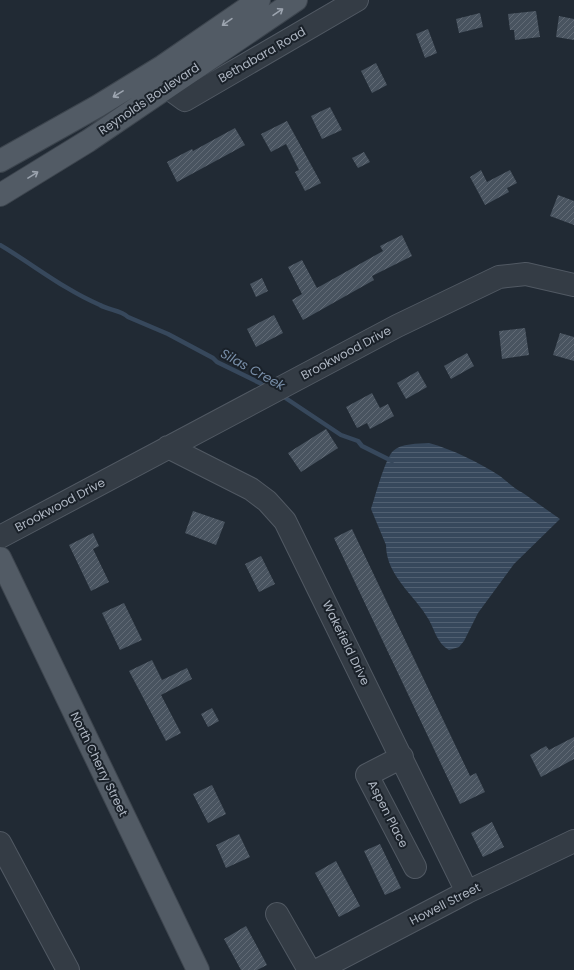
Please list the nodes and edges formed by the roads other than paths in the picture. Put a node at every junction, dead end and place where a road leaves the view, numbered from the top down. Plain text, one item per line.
1 (259, 0) edge
2 (296, 0) edge
3 (357, 0) edge
4 (167, 87) junction
5 (0, 161) edge
6 (0, 195) edge
7 (574, 285) edge
8 (168, 447) junction
9 (0, 537) edge
10 (0, 558) edge
11 (402, 757) junction
12 (574, 840) edge
13 (0, 843) edge
14 (415, 867) dead end
15 (467, 892) junction
16 (278, 914) dead end
17 (68, 970) edge
18 (198, 970) edge
19 (309, 970) edge
20 (318, 970) edge

1 -> 5 main road, Reynolds Boulevard
4 -> 2 main road, Reynolds Boulevard
3 - 4 street, Bethabara Road
6 -> 4 main road, Reynolds Boulevard
7 - 8 street, Brookwood Drive
8 - 9 street, Brookwood Drive
8 - 11 street, Wakefield Drive
10 - 18 main road, North Cherry Street
11 - 14 street, Aspen Place
11 - 15 street, Wakefield Drive
12 - 15 street, Howell Street
13 - 17 street
15 - 20 street, Howell Street
16 - 19 street

